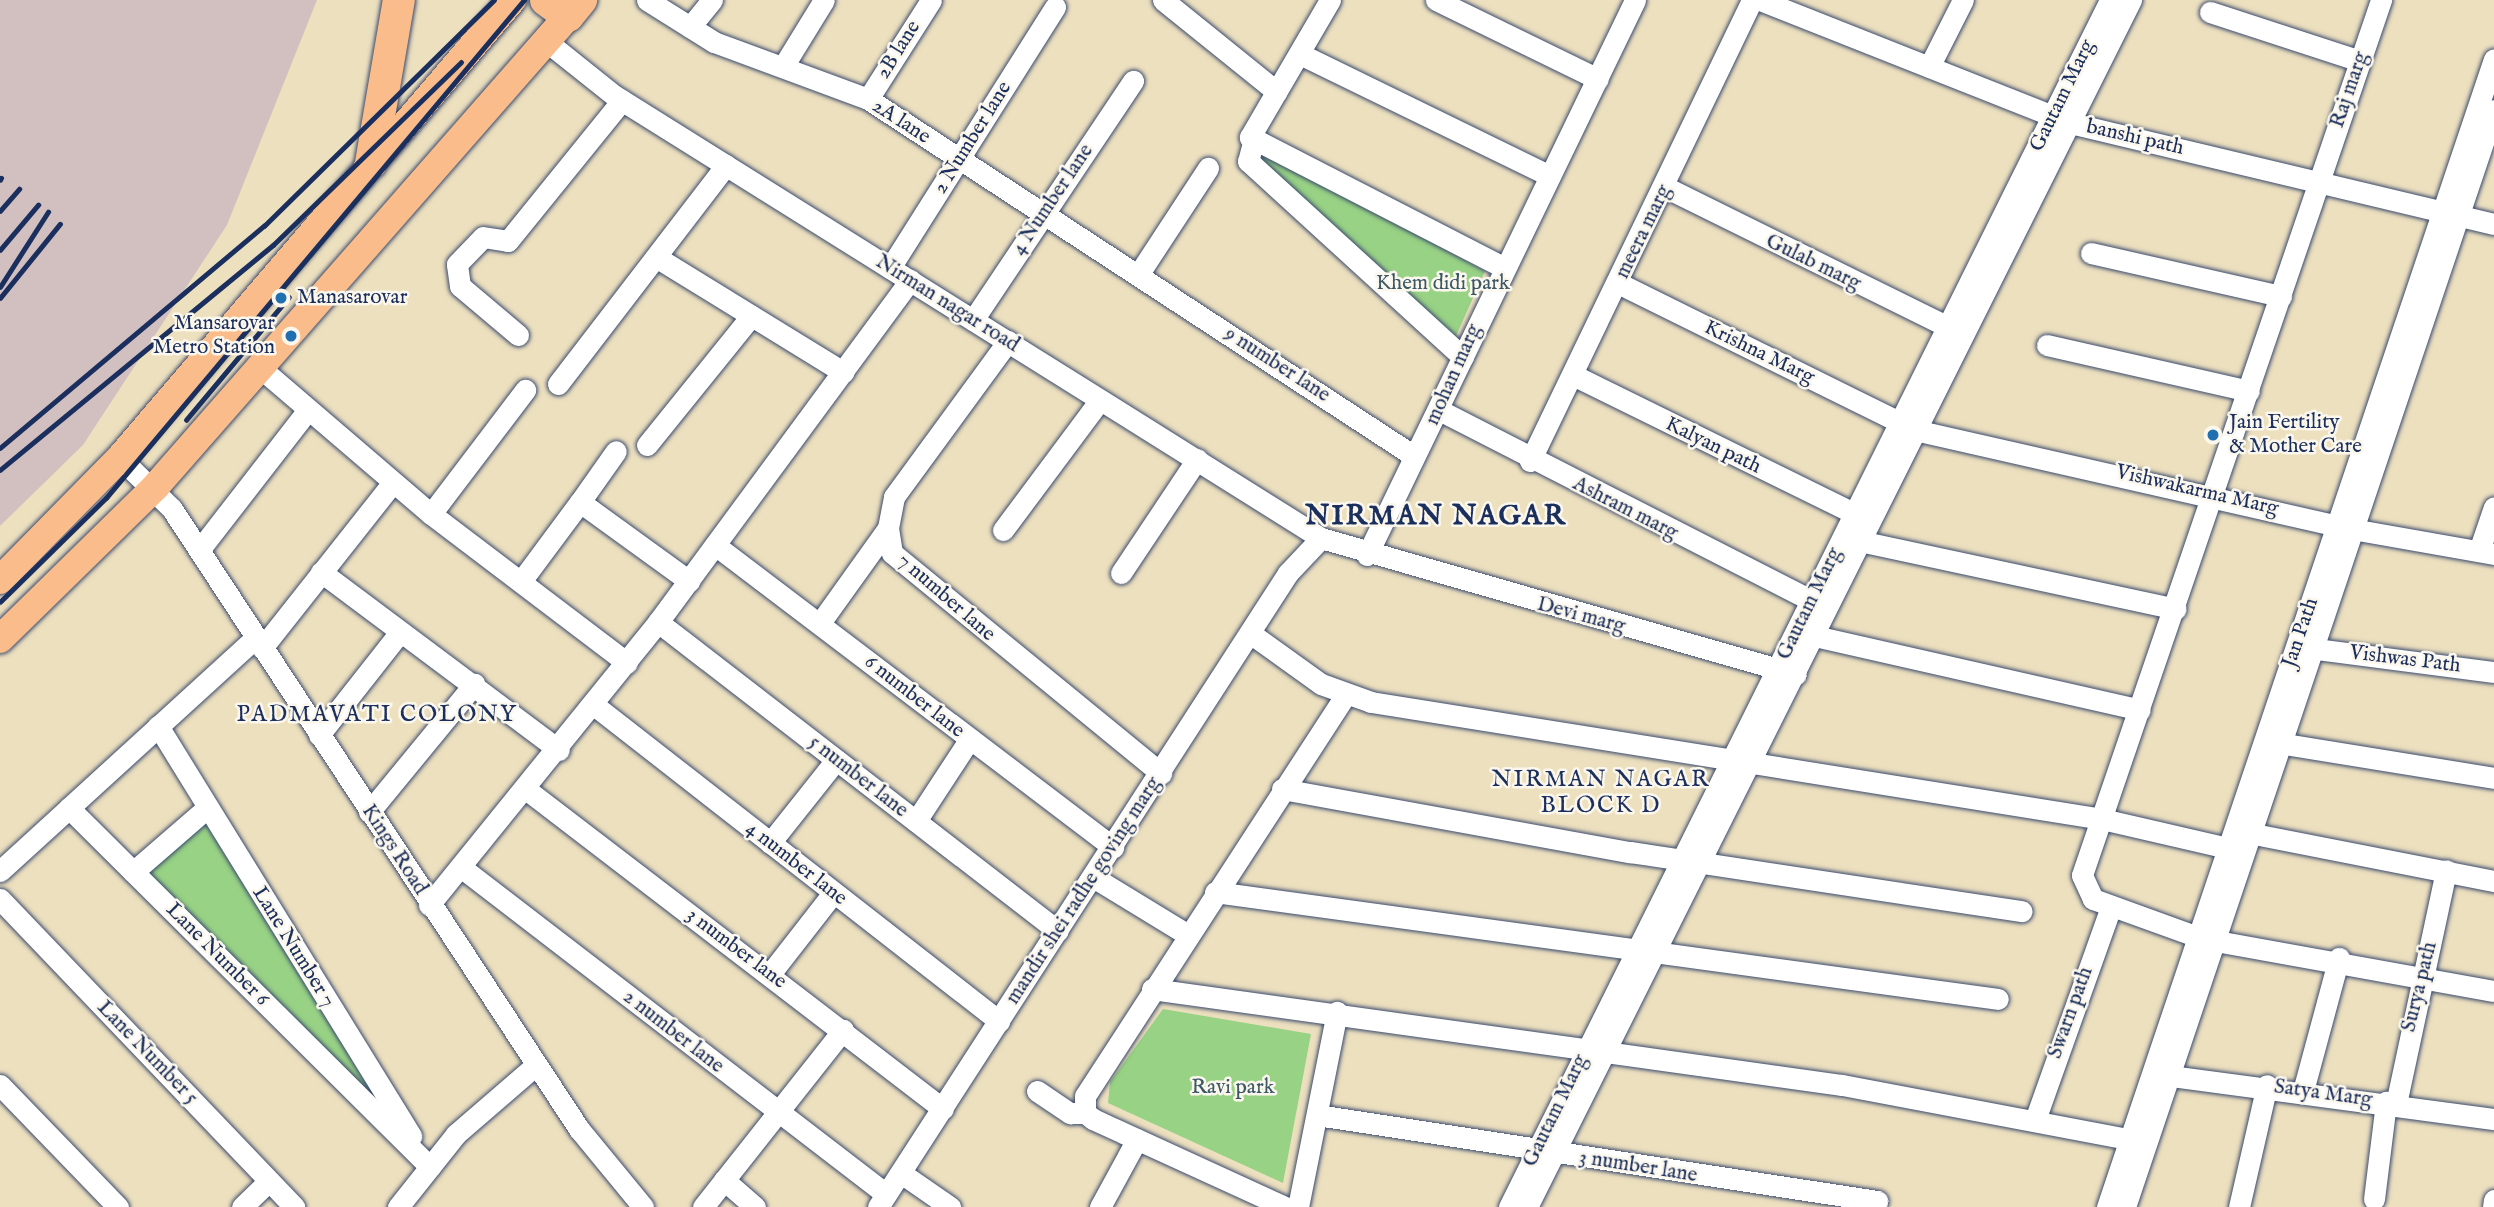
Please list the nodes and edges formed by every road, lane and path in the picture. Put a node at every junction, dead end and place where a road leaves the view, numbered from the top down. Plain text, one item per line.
1 (399, 0) edge
2 (512, 0) edge
3 (647, 0) edge
4 (712, 0) edge
5 (824, 0) edge
6 (931, 0) edge
7 (1163, 0) edge
8 (1330, 0) edge
9 (1436, 0) edge
10 (1635, 0) edge
11 (1752, 0) edge
12 (1760, 0) edge
13 (1964, 0) edge
14 (2110, 0) edge
15 (2131, 0) edge
16 (2381, 0) edge
17 (565, 5) edge
18 (1055, 7) dead end
19 (2210, 12) dead end
20 (690, 27) junction
21 (546, 41) junction
22 (1300, 54) junction
23 (2494, 59) edge
24 (2360, 61) junction
25 (784, 65) junction
26 (1929, 67) junction
27 (1598, 79) junction
28 (1133, 81) dead end
29 (1277, 92) junction
30 (868, 99) junction
31 (622, 100) junction
32 (2494, 110) edge
33 (2061, 120) junction
34 (1254, 139) junction
35 (960, 161) junction
36 (371, 163) junction
37 (726, 165) junction
38 (1208, 168) dead end
39 (1550, 176) junction
40 (2321, 181) junction
41 (1665, 187) junction
42 (2451, 214) junction
43 (1044, 215) junction
44 (2494, 224) edge
45 (2091, 253) dead end
46 (656, 257) junction
47 (1503, 267) junction
48 (890, 268) junction
49 (1138, 275) junction
50 (910, 280) junction
51 (1618, 284) junction
52 (2281, 296) junction
53 (751, 316) junction
54 (973, 320) junction
55 (1955, 331) junction
56 (518, 335) dead end
57 (1008, 341) junction
58 (2047, 345) dead end
59 (1463, 357) junction
60 (257, 365) junction
61 (843, 372) junction
62 (1573, 375) junction
63 (558, 384) dead end
64 (525, 390) dead end
65 (2249, 391) junction
66 (1100, 400) junction
67 (307, 411) junction
68 (1441, 411) junction
69 (1908, 426) junction
70 (647, 445) dead end
71 (616, 451) dead end
72 (1414, 456) junction
73 (120, 458) junction
74 (1197, 460) junction
75 (1530, 461) junction
76 (393, 482) junction
77 (156, 486) junction
78 (2215, 494) junction
79 (580, 502) junction
80 (2494, 508) edge
81 (431, 514) junction
82 (1855, 514) junction
83 (2346, 527) junction
84 (888, 528) junction
85 (1003, 530) dead end
86 (1321, 538) junction
87 (1852, 540) junction
88 (715, 545) junction
89 (200, 549) junction
90 (2486, 553) edge
91 (1367, 555) junction
92 (321, 572) junction
93 (1121, 573) dead end
94 (0, 580) edge
95 (522, 580) junction
96 (688, 581) junction
97 (1812, 601) junction
98 (2176, 609) junction
99 (658, 622) junction
100 (820, 622) junction
101 (400, 632) junction
102 (1250, 634) junction
103 (1815, 636) junction
104 (0, 639) edge
105 (259, 643) junction
106 (2316, 649) junction
107 (627, 663) junction
108 (1787, 671) junction
109 (2494, 672) edge
110 (474, 684) junction
111 (1345, 695) junction
112 (594, 705) junction
113 (2140, 710) junction
114 (158, 726) junction
115 (318, 735) junction
116 (969, 740) junction
117 (2285, 744) junction
118 (559, 750) junction
119 (836, 760) junction
120 (1740, 764) junction
121 (1161, 773) junction
122 (2494, 778) edge
123 (1282, 789) junction
124 (527, 790) junction
125 (208, 807) junction
126 (69, 808) junction
127 (369, 812) junction
128 (2102, 819) junction
129 (916, 821) junction
130 (2254, 834) junction
131 (770, 843) junction
132 (1113, 847) junction
133 (2228, 848) junction
134 (1691, 860) junction
135 (461, 868) junction
136 (2446, 870) junction
137 (0, 871) edge
138 (133, 872) junction
139 (1093, 877) junction
140 (2494, 881) edge
141 (1215, 892) junction
142 (834, 893) junction
143 (0, 899) edge
144 (429, 905) junction
145 (2111, 906) junction
146 (2022, 911) dead end
147 (1058, 931) junction
148 (1188, 936) junction
149 (2207, 939) junction
150 (1646, 952) junction
151 (2339, 958) junction
152 (770, 974) junction
153 (2423, 975) junction
154 (1152, 989) junction
155 (2494, 990) edge
156 (1998, 999) dead end
157 (1336, 1012) junction
158 (999, 1021) junction
159 (843, 1030) junction
160 (1596, 1051) junction
161 (537, 1065) junction
162 (2160, 1075) junction
163 (0, 1085) edge
164 (2267, 1086) junction
165 (1037, 1091) dead end
166 (2303, 1091) junction
167 (2391, 1103) junction
168 (943, 1109) junction
169 (775, 1113) junction
170 (1085, 1113) junction
171 (1317, 1115) junction
172 (2494, 1119) edge
173 (2035, 1120) junction
174 (1137, 1139) junction
175 (2128, 1139) junction
176 (1545, 1152) junction
177 (430, 1167) junction
178 (901, 1172) junction
179 (724, 1180) junction
180 (269, 1181) junction
181 (2374, 1199) dead end
182 (2494, 1200) edge
183 (882, 1201) edge
184 (1877, 1201) dead end
185 (638, 1205) edge
186 (1522, 1205) edge
187 (118, 1207) edge
188 (242, 1207) edge
189 (294, 1207) edge
190 (398, 1207) edge
191 (703, 1207) edge
192 (755, 1207) edge
193 (950, 1207) edge
194 (1100, 1207) edge
195 (1285, 1207) edge
196 (1298, 1207) edge
197 (1550, 1207) edge
198 (2107, 1207) edge
199 (2125, 1207) edge
200 (2239, 1207) edge
201 (2493, 1207) edge

1 - 36 highway
2 - 36 main road
3 - 20 street, 2A lane
4 - 20 street
5 - 25 street
6 - 30 street, 2B lane
7 - 29 street
8 - 22 street
9 - 27 street
10 - 27 street, mohan marg
11 - 41 street, meera marg
12 - 26 street, banshi path
13 - 26 street
14 - 33 street, Gautam Marg
15 - 33 street
16 - 24 street, Raj marg
17 - 21 main road
18 - 35 street, 2 Number lane
19 - 24 street
20 - 25 street, 2A lane
21 - 31 street, Nirman nagar road
21 - 60 main road
22 - 29 street
22 - 39 street
23 - 42 street, Jan Path
24 - 40 street, Raj marg
25 - 30 street, 2A lane
26 - 33 street, banshi path
27 - 39 street, mohan marg
28 - 43 street, 4 Number lane
29 - 34 street
30 - 35 street, 2A lane
31 - 37 street, Nirman nagar road
31 - 56 street
32 - 42 street, Jan Path
33 - 40 street, banshi path
33 - 55 street, Gautam Marg
34 - 47 street
34 - 59 street
35 - 43 street, 2A lane
35 - 48 street, 2 Number lane
36 - 73 main road
37 - 46 street
37 - 48 street, Nirman nagar road
38 - 49 street
39 - 47 street, mohan marg
40 - 42 street, banshi path
40 - 52 street, Raj marg
41 - 51 street, meera marg
41 - 55 street, Gulab marg
42 - 44 street, banshi path
42 - 83 street, Jan Path
43 - 49 street, 2A lane
43 - 54 street, 4 Number lane
45 - 52 street
46 - 53 street
46 - 63 street
47 - 59 street, mohan marg
48 - 50 street, Nirman nagar road
49 - 72 street, 9 number lane
50 - 54 street, Nirman nagar road
50 - 61 street
51 - 62 street, meera marg
51 - 69 street, Krishna Marg
52 - 65 street, Raj marg
53 - 61 street
53 - 70 street
54 - 57 street, Nirman nagar road
55 - 69 street, Gautam Marg
57 - 66 street, Nirman nagar road
57 - 84 street, 7 number lane
58 - 65 street
59 - 68 street, mohan marg
60 - 67 street
60 - 77 main road
61 - 88 street
62 - 75 street, meera marg
62 - 82 street, Kalyan path
64 - 81 street
65 - 78 street, Raj marg
66 - 74 street, Nirman nagar road
66 - 85 street
67 - 76 street
67 - 89 street
68 - 72 street, mohan marg
68 - 75 street, Ashram marg
69 - 78 street, Vishwakarma Marg
69 - 82 street, Gautam Marg
69 - 87 street
71 - 79 street
72 - 91 street, mohan marg
73 - 77 street, Kings Road
73 - 94 main road
74 - 86 street, Nirman nagar road
74 - 93 street
75 - 97 street, Ashram marg
76 - 81 street
76 - 92 street
77 - 89 street, Kings Road
77 - 104 main road
78 - 83 street, Vishwakarma Marg
78 - 98 street, Raj marg
79 - 95 street
79 - 96 street
80 - 90 street
81 - 95 street
82 - 87 street, Gautam Marg
83 - 90 street, Vishwakarma Marg
83 - 106 street, Jan Path
83 - 133 street, Jan Path
84 - 100 street
84 - 121 street, 7 number lane
86 - 91 street
86 - 102 street, mandir shei radhe goving marg
87 - 97 street, Gautam Marg
87 - 98 street
87 - 103 street
88 - 96 street
88 - 100 street, 6 number lane
89 - 105 street, Kings Road
91 - 108 street, Devi marg
92 - 101 street
92 - 105 street
95 - 107 street
96 - 99 street
97 - 108 street, Gautam Marg
98 - 113 street, Raj marg
99 - 107 street
99 - 119 street, 5 number lane
100 - 116 street, 6 number lane
101 - 110 street
101 - 115 street
102 - 111 street
102 - 121 street, mandir shei radhe goving marg
103 - 108 street
103 - 113 street
105 - 114 street
105 - 115 street, Kings Road
106 - 109 street, Vishwas Path
106 - 117 street, Jan Path
107 - 112 street
108 - 120 street, Gautam Marg
110 - 118 street
110 - 127 street
111 - 120 street
111 - 123 street
112 - 118 street
112 - 131 street, 4 number lane
113 - 128 street, Raj marg
114 - 125 street, Lane Number 7
114 - 126 street
115 - 127 street, Kings Road
116 - 129 street
116 - 132 street, 6 number lane
117 - 122 street
117 - 130 street, Jan Path
118 - 124 street
119 - 129 street, 5 number lane
119 - 131 street
120 - 128 street
120 - 134 street, Gautam Marg
121 - 132 street, mandir shei radhe goving marg
123 - 134 street
123 - 141 street
124 - 135 street
124 - 152 street, 3 number lane
125 - 138 street
125 - 177 street, Lane Number 7
126 - 137 street
126 - 138 street, Lane Number 6
127 - 144 street, Kings Road
128 - 133 street
128 - 145 street, Raj marg
129 - 147 street, 5 number lane
130 - 136 street
130 - 149 street, Jan Path
131 - 142 street, 4 number lane
132 - 139 street, mandir shei radhe goving marg
133 - 149 street, Jan Path
134 - 146 street
134 - 150 street, Gautam Marg
135 - 144 street
135 - 169 street, 2 number lane
136 - 140 street
136 - 153 street, Surya path
138 - 177 street, Lane Number 6
139 - 147 street, mandir shei radhe goving marg
139 - 148 street
141 - 148 street
141 - 150 street
142 - 152 street
142 - 158 street, 4 number lane
143 - 180 street, Lane Number 5
144 - 161 street, Kings Road
145 - 149 street
145 - 173 street, Swarn path
147 - 158 street, mandir shei radhe goving marg
148 - 154 street
149 - 151 street
149 - 162 street, Jan Path
150 - 156 street
150 - 160 street, Gautam Marg
151 - 153 street
151 - 166 street
152 - 159 street, 3 number lane
153 - 155 street
153 - 167 street, Surya path
154 - 157 street
154 - 170 street
157 - 160 street
157 - 171 street
158 - 168 street, mandir shei radhe goving marg
159 - 168 street, 3 number lane
159 - 169 street
160 - 173 street
160 - 176 street, Gautam Marg
161 - 177 street
161 - 185 street, Kings Road
162 - 164 street, Satya Marg
162 - 175 street, Jan Path
162 - 199 street, Jan Path
163 - 187 street
164 - 166 street, Satya Marg
164 - 200 street
165 - 170 street
166 - 167 street, Satya Marg
167 - 172 street, Satya Marg
167 - 181 street, Surya path
168 - 178 street, mandir shei radhe goving marg
169 - 179 street
169 - 183 street, 2 number lane
170 - 174 street
171 - 176 street, 3 number lane
171 - 196 street
173 - 175 street
174 - 194 street
174 - 195 street
175 - 198 street, Jan Path
176 - 184 street, 3 number lane
176 - 186 street, Gautam Marg
177 - 190 street
178 - 183 street, mandir shei radhe goving marg
178 - 193 street
179 - 191 street
179 - 192 street
180 - 188 street
180 - 189 street, Lane Number 5
182 - 201 street
186 - 197 street

